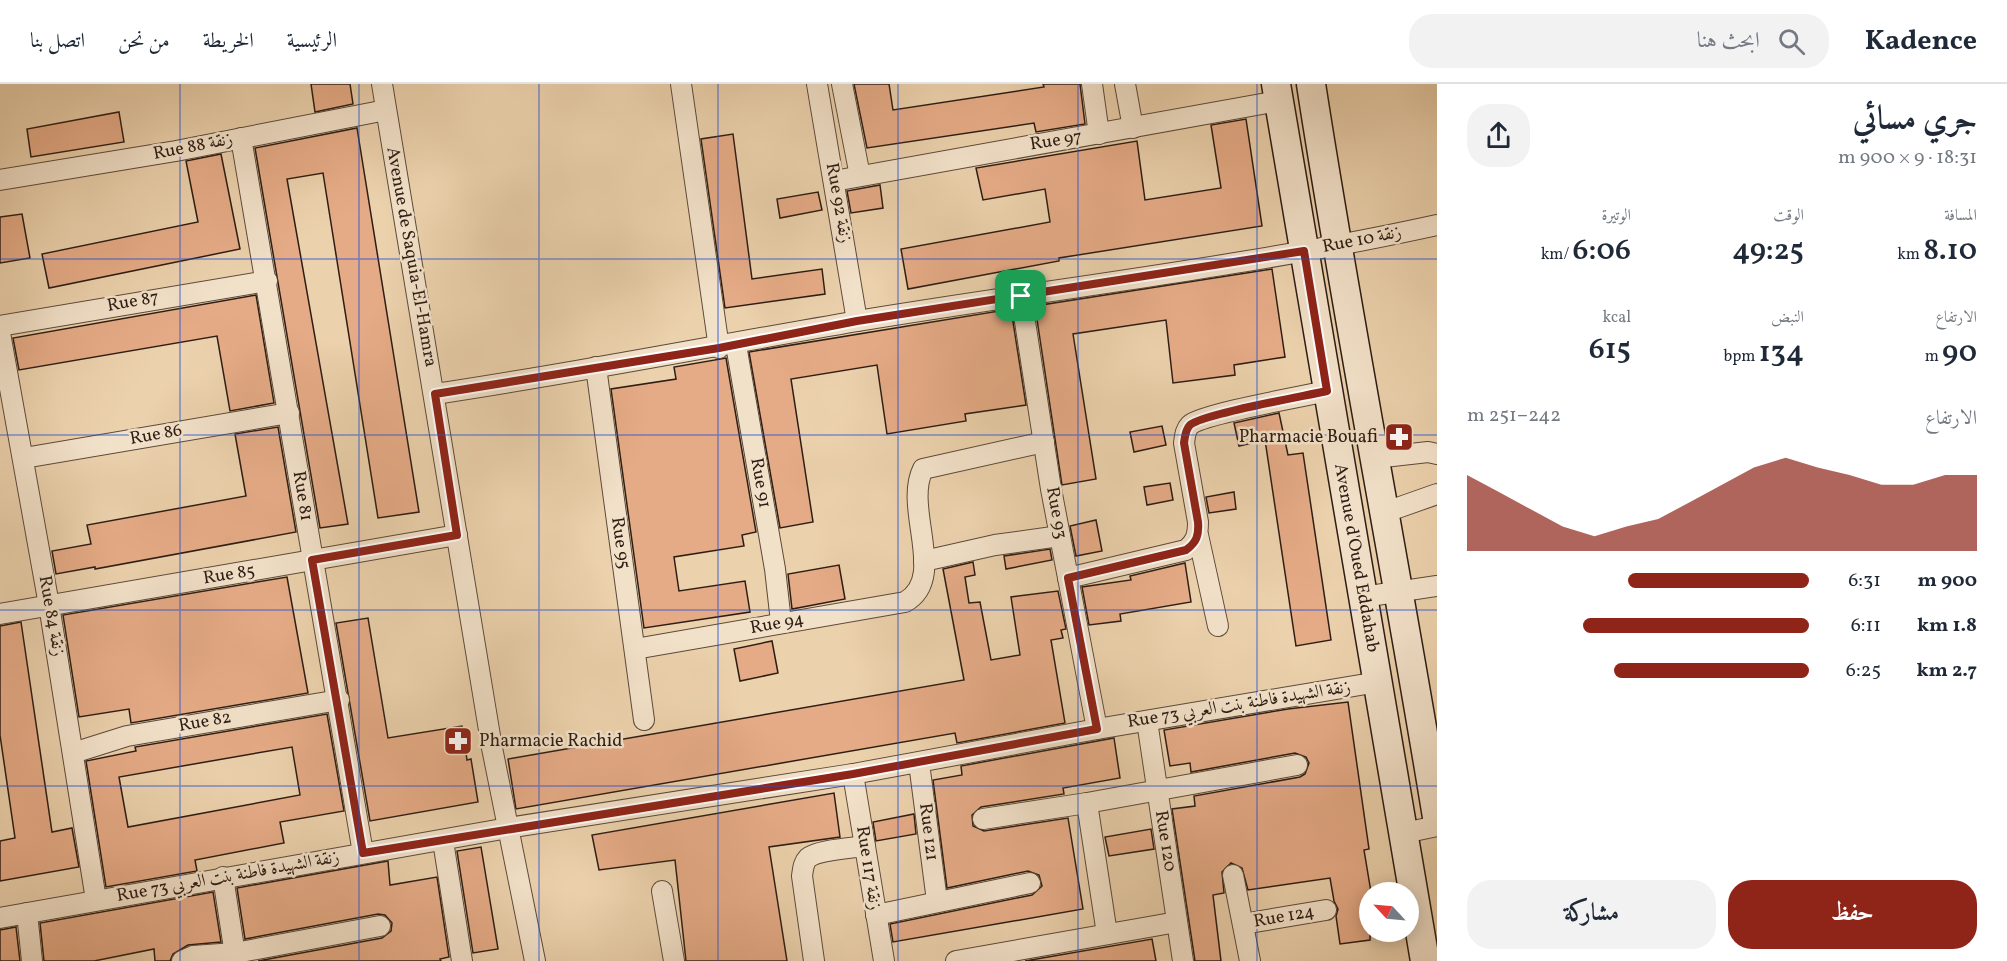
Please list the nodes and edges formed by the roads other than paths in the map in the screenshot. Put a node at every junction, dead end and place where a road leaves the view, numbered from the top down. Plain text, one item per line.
1 (382, 84) edge
2 (681, 84) edge
3 (817, 84) edge
4 (842, 84) edge
5 (1092, 84) edge
6 (1125, 84) edge
7 (1311, 84) edge
8 (1277, 92) edge
9 (386, 110) junction
10 (1133, 128) junction
11 (1099, 134) junction
12 (241, 138) junction
13 (860, 176) junction
14 (0, 180) edge
15 (834, 181) junction
16 (1437, 225) edge
17 (1336, 247) junction
18 (1304, 251) junction
19 (267, 281) junction
20 (1021, 296) junction
21 (857, 321) junction
22 (0, 326) edge
23 (0, 333) edge
24 (728, 346) junction
25 (596, 367) junction
26 (1327, 391) junction
27 (435, 394) junction
28 (289, 413) junction
29 (1044, 442) junction
30 (1437, 454) edge
31 (24, 458) junction
32 (1375, 458) junction
33 (1437, 494) edge
34 (1386, 512) junction
35 (457, 535) junction
36 (1198, 535) junction
37 (1060, 536) junction
38 (312, 560) junction
39 (924, 561) junction
40 (1068, 578) junction
41 (1437, 586) edge
42 (1400, 591) junction
43 (1363, 597) junction
44 (49, 604) junction
45 (0, 614) edge
46 (781, 622) junction
47 (1218, 626) dead end
48 (635, 649) junction
49 (1378, 682) junction
50 (339, 700) junction
51 (644, 720) dead end
52 (1146, 721) junction
53 (1097, 729) junction
54 (73, 753) junction
55 (919, 763) junction
56 (1297, 765) dead end
57 (853, 774) junction
58 (1157, 789) junction
59 (1086, 803) junction
60 (1437, 817) edge
61 (983, 819) dead end
62 (1437, 826) edge
63 (508, 828) junction
64 (1404, 833) junction
65 (443, 841) junction
66 (865, 846) junction
67 (363, 853) junction
68 (1233, 875) dead end
69 (223, 877) junction
70 (1030, 883) dead end
71 (662, 891) dead end
72 (96, 900) junction
73 (937, 901) junction
74 (1326, 910) dead end
75 (27, 913) junction
76 (876, 915) junction
77 (0, 918) edge
78 (1177, 922) junction
79 (1243, 924) junction
80 (380, 926) dead end
81 (1107, 934) junction
82 (298, 952) edge
83 (235, 957) edge
84 (980, 959) edge
85 (1420, 960) edge
86 (32, 961) edge
87 (182, 961) edge
88 (462, 961) edge
89 (535, 961) edge
90 (674, 961) edge
91 (814, 961) edge
92 (884, 961) edge
93 (956, 961) edge
94 (1183, 961) edge
95 (1250, 961) edge

1 - 9 street, Avenue de Saquia-El-Hamra
2 - 24 street, Rue 91
3 - 15 street, Rue 92 زنقة
4 - 13 street, Rue 92 زنقة
5 - 11 street
6 - 10 street
7 - 17 street, Avenue d'Oued Eddahab
8 - 10 street, Rue 97
8 - 18 street, Avenue d'Oued Eddahab
9 - 12 street, Rue 88 زنقة
9 - 27 street, Avenue de Saquia-El-Hamra
10 - 11 street, Rue 97
11 - 13 street, Rue 97
12 - 14 street, Rue 88 زنقة
12 - 19 street, Rue 81
13 - 15 street, Rue 97
15 - 21 street, Rue 92 زنقة
16 - 17 street, Rue 10 زنقة
17 - 18 street, Rue 10 زنقة
17 - 32 street, Avenue d'Oued Eddahab
18 - 20 street, Rue 10 زنقة
18 - 26 street, Avenue d'Oued Eddahab
19 - 22 street, Rue 87
19 - 28 street, Rue 81
20 - 21 street, Rue 10 زنقة
20 - 29 street, Rue 93
21 - 24 street, Rue 10 زنقة
23 - 31 street, Rue 84 زنقة
24 - 25 street, Rue 10 زنقة
24 - 46 street, Rue 91
25 - 27 street, Rue 10 زنقة
25 - 48 street, Rue 95
26 - 36 street
26 - 43 street, Avenue d'Oued Eddahab
27 - 35 street, Avenue de Saquia-El-Hamra
28 - 31 street, Rue 86
28 - 38 street, Rue 81
29 - 37 street, Rue 93
29 - 39 street
30 - 32 street
31 - 44 street, Rue 84 زنقة
32 - 34 street, Avenue d'Oued Eddahab
33 - 34 street
34 - 42 street, Avenue d'Oued Eddahab
35 - 38 street, Rue 85
35 - 63 street, Avenue de Saquia-El-Hamra
36 - 40 street
36 - 47 street
37 - 39 street
37 - 40 street, Rue 93
38 - 44 street, Rue 85
38 - 50 street, Rue 81
39 - 46 street, Rue 94
40 - 53 street, Rue 93
41 - 42 street
42 - 43 street
42 - 60 street, Avenue d'Oued Eddahab
43 - 49 street, Avenue d'Oued Eddahab
44 - 45 street, Rue 85
44 - 54 street, Rue 84 زنقة
46 - 48 street, Rue 94
48 - 51 street, Rue 95
49 - 52 street, Rue 73 زنقة الشهيدة فاطنة بنت العربي
49 - 64 street, Avenue d'Oued Eddahab
50 - 54 street, Rue 82
50 - 67 street, Rue 81
52 - 53 street, Rue 73 زنقة الشهيدة فاطنة بنت العربي
52 - 58 street, Rue 120
53 - 55 street, Rue 73 زنقة الشهيدة فاطنة بنت العربي
54 - 72 street, Rue 84 زنقة
55 - 57 street, Rue 73 زنقة الشهيدة فاطنة بنت العربي
55 - 73 street, Rue 121
56 - 58 street
57 - 63 street, Rue 73 زنقة الشهيدة فاطنة بنت العربي
57 - 66 street, Rue 117 زنقة
58 - 59 street
58 - 78 street, Rue 120
59 - 61 street
59 - 81 street
62 - 64 street
63 - 65 street, Rue 73 زنقة الشهيدة فاطنة بنت العربي
63 - 89 street, Avenue de Saquia-El-Hamra
64 - 85 street, Avenue d'Oued Eddahab
65 - 67 street, Rue 73 زنقة الشهيدة فاطنة بنت العربي
65 - 88 street
66 - 76 street, Rue 117 زنقة
66 - 91 street
67 - 69 street, Rue 73 زنقة الشهيدة فاطنة بنت العربي
68 - 79 street, Rue 124
69 - 72 street, Rue 73 زنقة الشهيدة فاطنة بنت العربي
69 - 83 street
70 - 73 street
71 - 90 street
72 - 75 street, Rue 73 زنقة الشهيدة فاطنة بنت العربي
73 - 76 street
74 - 79 street, Rue 124
75 - 77 street, Rue 73 زنقة الشهيدة فاطنة بنت العربي
75 - 86 street
76 - 92 street, Rue 117 زنقة
78 - 81 street
78 - 94 street, Rue 120
79 - 95 street, Rue 124
80 - 82 street
81 - 84 street
82 - 83 street
83 - 87 street
84 - 93 street

